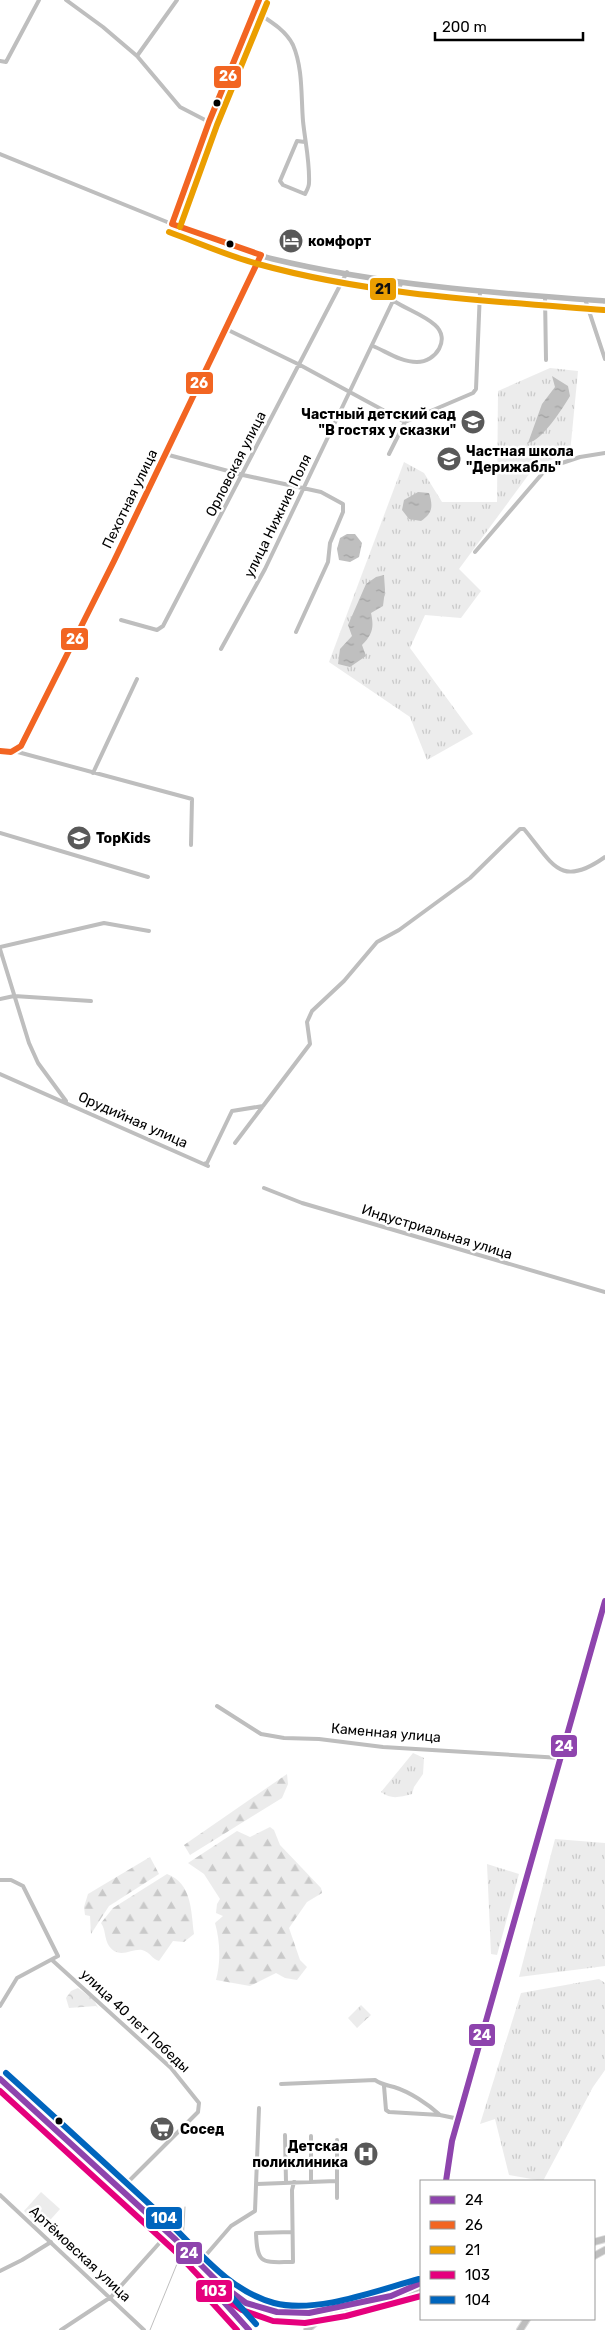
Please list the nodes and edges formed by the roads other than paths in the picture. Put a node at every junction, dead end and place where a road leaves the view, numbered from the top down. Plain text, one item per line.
1 (39, 0) edge
2 (66, 0) edge
3 (177, 0) edge
4 (259, 0) edge
5 (253, 10) junction
6 (138, 56) junction
7 (0, 61) edge
8 (209, 122) junction
9 (305, 142) junction
10 (0, 154) edge
11 (172, 224) junction
12 (261, 255) junction
13 (347, 272) junction
14 (402, 282) junction
15 (480, 291) junction
16 (545, 296) junction
17 (585, 299) junction
18 (394, 301) junction
19 (605, 301) edge
20 (226, 329) junction
21 (373, 346) junction
22 (605, 358) edge
23 (546, 360) dead end
24 (300, 364) junction
25 (351, 393) junction
26 (405, 422) junction
27 (605, 453) edge
28 (165, 454) junction
29 (389, 454) dead end
30 (243, 475) junction
31 (303, 488) junction
32 (475, 552) dead end
33 (121, 620) dead end
34 (296, 632) dead end
35 (221, 649) dead end
36 (137, 680) dead end
37 (0, 751) edge
38 (14, 751) junction
39 (93, 773) junction
40 (0, 833) edge
41 (191, 845) dead end
42 (605, 857) edge
43 (148, 877) dead end
44 (150, 931) dead end
45 (0, 948) edge
46 (14, 996) junction
47 (0, 999) edge
48 (91, 1001) dead end
49 (0, 1074) edge
50 (67, 1103) junction
51 (263, 1106) junction
52 (235, 1143) dead end
53 (264, 1188) dead end
54 (605, 1292) edge
55 (605, 1601) edge
56 (217, 1706) dead end
57 (561, 1758) junction
58 (0, 1880) edge
59 (52, 1960) junction
60 (0, 2006) edge
61 (0, 2079) edge
62 (281, 2084) dead end
63 (384, 2086) junction
64 (0, 2088) edge
65 (259, 2108) dead end
66 (440, 2115) junction
67 (459, 2120) junction
68 (285, 2135) dead end
69 (311, 2136) dead end
70 (337, 2140) dead end
71 (446, 2180) edge
72 (311, 2181) junction
73 (336, 2181) junction
74 (286, 2182) junction
75 (294, 2182) junction
76 (257, 2184) junction
77 (118, 2192) junction
78 (0, 2195) edge
79 (337, 2198) dead end
80 (292, 2232) junction
81 (163, 2239) junction
82 (51, 2242) junction
83 (201, 2265) junction
84 (0, 2271) edge
85 (420, 2284) edge
86 (420, 2287) edge
87 (410, 2290) junction
88 (111, 2297) junction
89 (341, 2308) junction
90 (62, 2330) edge
91 (143, 2330) edge
92 (247, 2330) edge
93 (307, 2330) edge

1 - 7 street
2 - 6 street
3 - 6 street
4 - 5 street
5 - 8 street
5 - 9 street
6 - 8 street
8 - 11 street
9 - 9 street
10 - 11 street
11 - 12 street
12 - 13 street
12 - 20 street, Пехотная улица
13 - 14 street
13 - 24 street, Орловская улица
14 - 15 street
14 - 18 street, улица Нижние Поля
15 - 16 street
15 - 26 street
16 - 17 street
16 - 23 street
17 - 19 street
17 - 22 street
18 - 21 street, улица Нижние Поля
18 - 21 street
20 - 24 street
20 - 28 street, Пехотная улица
21 - 25 street, улица Нижние Поля
24 - 25 street
24 - 30 street, Орловская улица
25 - 26 street
25 - 31 street, улица Нижние Поля
26 - 29 street
27 - 32 street
28 - 30 street
28 - 38 street, Пехотная улица
30 - 31 street
30 - 33 street, Орловская улица
31 - 34 street
31 - 35 street, улица Нижние Поля
36 - 39 street
37 - 38 street
38 - 39 street
39 - 41 street
40 - 43 street
42 - 51 street
44 - 45 street
45 - 46 street, Орудийная улица
46 - 47 street
46 - 48 street
46 - 50 street, Орудийная улица
49 - 50 street
50 - 51 street, Орудийная улица
51 - 52 street
53 - 54 street, Индустриальная улица
55 - 57 street
56 - 57 street, Каменная улица
57 - 67 street
58 - 59 street
59 - 60 street
59 - 77 street, улица 40 лет Победы
61 - 77 main road
62 - 63 street
63 - 66 street
63 - 66 street
64 - 77 main road
65 - 76 street
66 - 67 street
67 - 71 street
68 - 74 street
69 - 72 street
70 - 73 street
72 - 73 street
72 - 75 street
73 - 79 street
74 - 75 street
74 - 76 street
75 - 80 street
76 - 83 street
77 - 81 main road
77 - 83 main road
78 - 82 street, Артёмовская улица
80 - 80 street
81 - 88 street
81 - 92 main road
82 - 84 street
82 - 88 street, Артёмовская улица
83 - 89 main road
85 - 87 street
86 - 87 main road
87 - 89 main road
88 - 90 street
88 - 91 street, Артёмовская улица
89 - 93 main road

